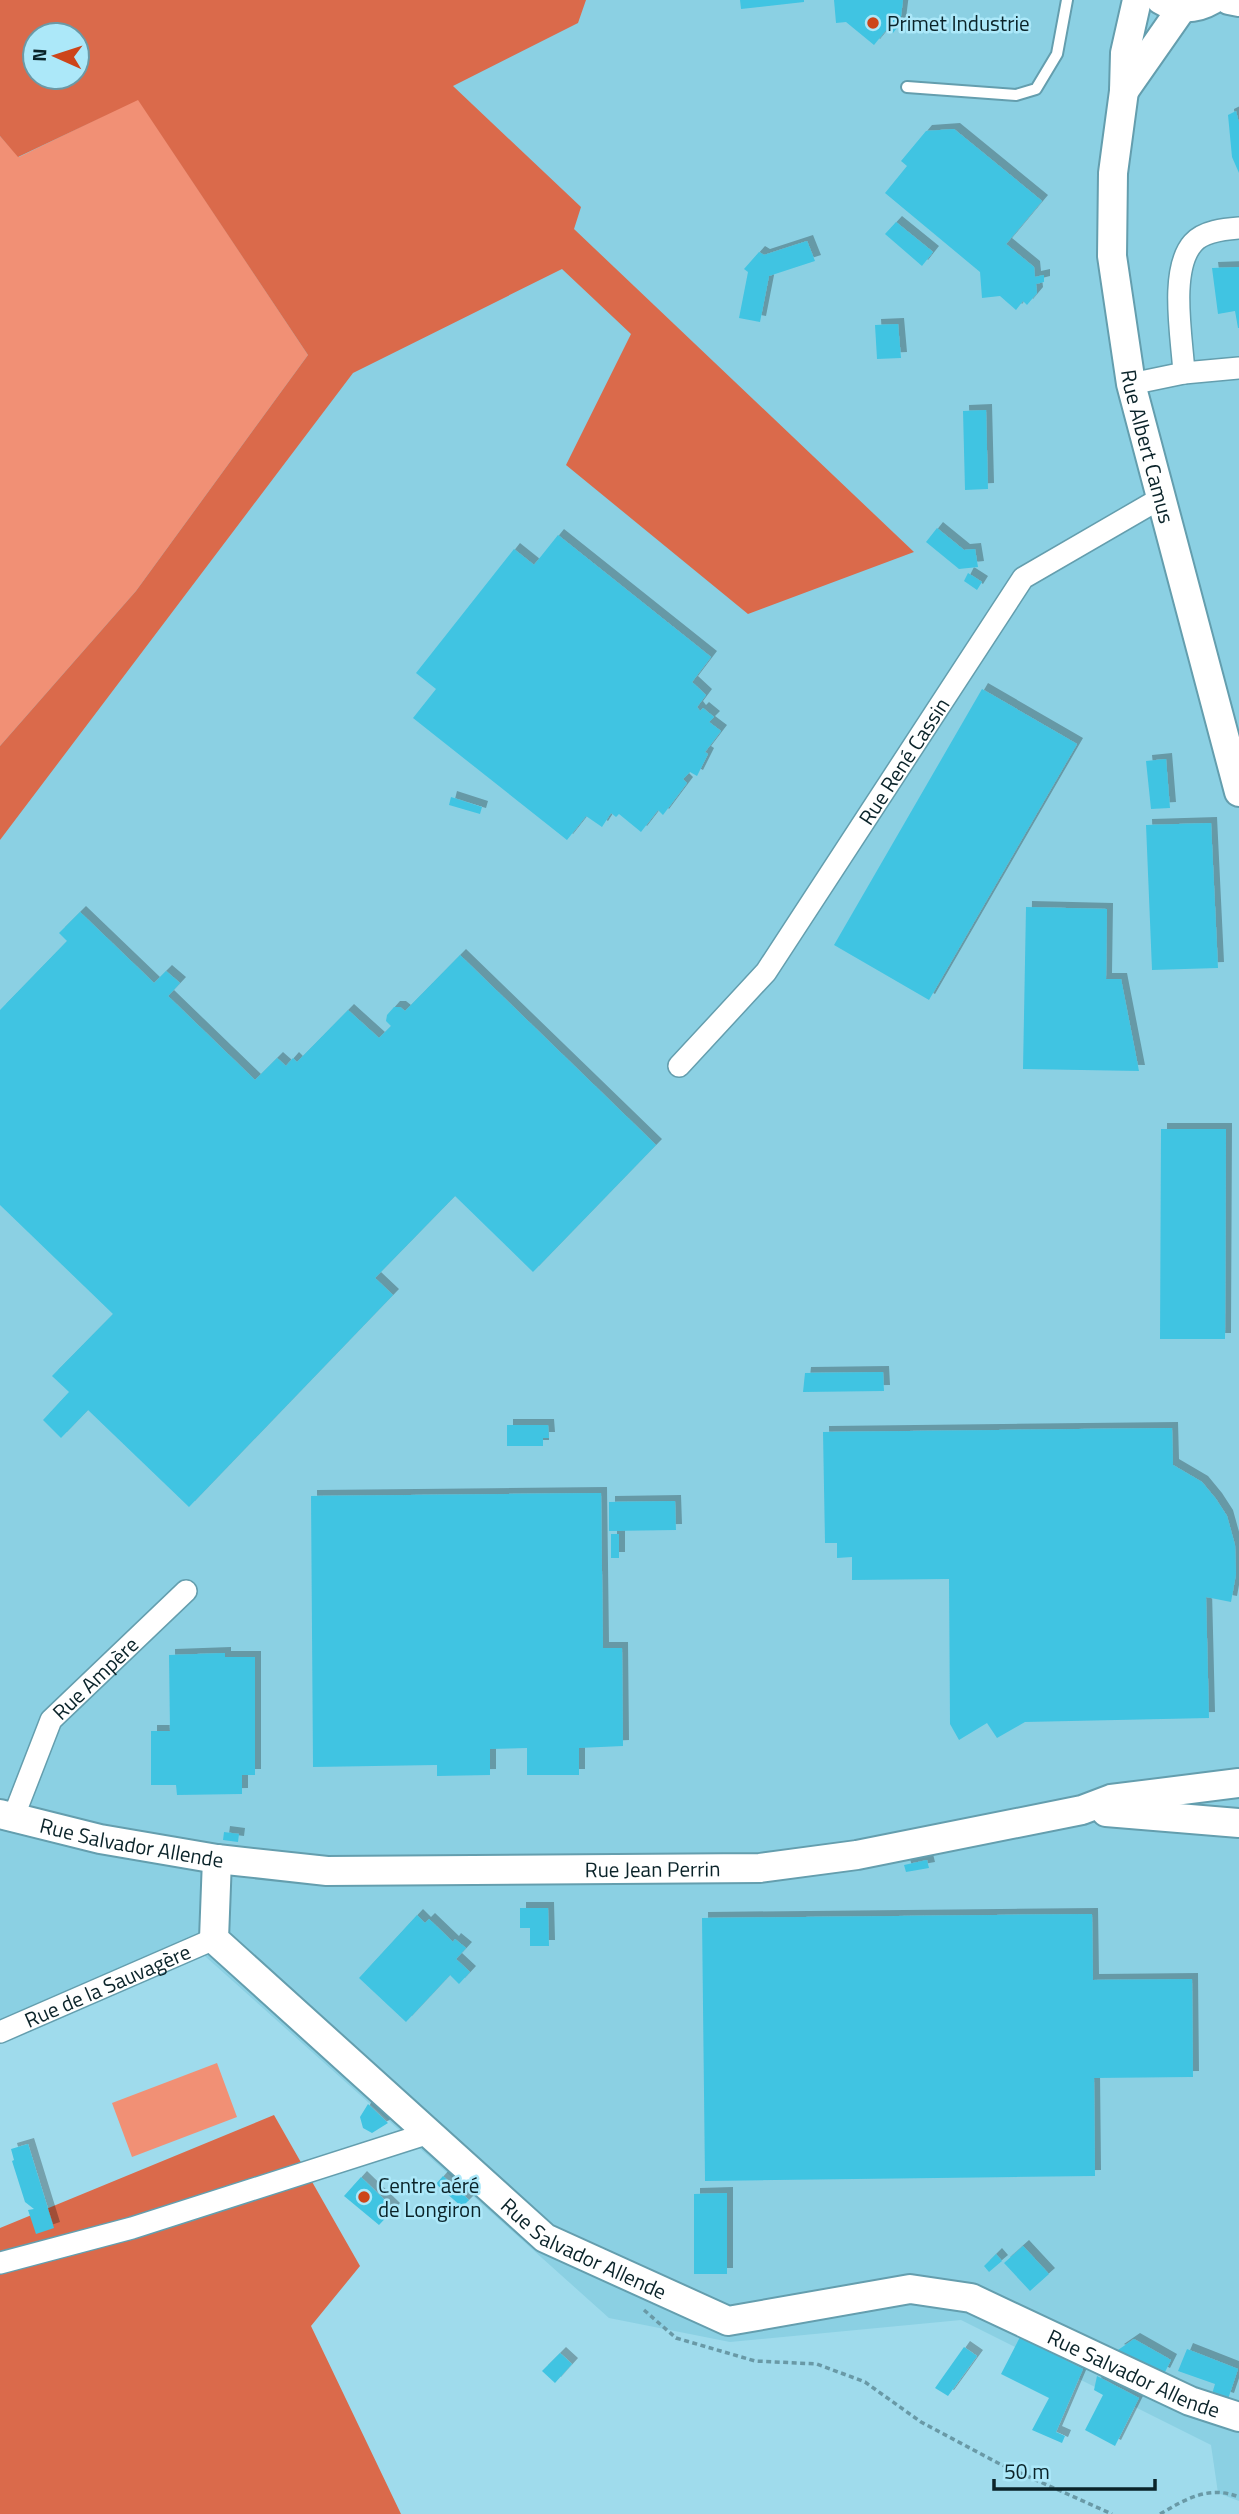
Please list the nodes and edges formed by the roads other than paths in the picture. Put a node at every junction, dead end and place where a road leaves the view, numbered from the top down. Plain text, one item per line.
1 (1067, 0) edge
2 (1136, 0) edge
3 (1212, 0) edge
4 (1229, 0) edge
5 (1239, 2) edge
6 (1171, 4) edge
7 (907, 88) dead end
8 (1124, 91) junction
9 (1239, 228) edge
10 (1239, 368) edge
11 (1184, 373) junction
12 (1131, 384) junction
13 (1161, 498) junction
14 (1239, 792) edge
15 (679, 1066) dead end
16 (186, 1591) dead end
17 (1239, 1783) edge
18 (1082, 1810) junction
19 (7, 1816) edge
20 (1239, 1823) edge
21 (217, 1859) junction
22 (214, 1939) junction
23 (0, 2032) edge
24 (429, 2133) junction
25 (0, 2263) edge
26 (1239, 2417) edge

1 - 7 lane
2 - 8 street, Rue Albert Camus
3 - 6 street
4 - 5 street
6 - 8 street, Rue Albert Camus
8 - 12 street, Rue Albert Camus
9 - 11 street
10 - 11 street
11 - 12 street
12 - 13 street, Rue Albert Camus
13 - 14 street, Rue Albert Camus
13 - 15 street, Rue René Cassin
16 - 19 street, Rue Ampère
17 - 18 street, Rue Jean Perrin
18 - 20 street, Rue Jean Perrin
18 - 21 street, Rue Jean Perrin
19 - 21 street, Rue Salvador Allende
21 - 22 street, Rue Salvador Allende
22 - 23 street, Rue de la Sauvagère
22 - 24 street, Rue Salvador Allende
24 - 25 street
24 - 26 street, Rue Salvador Allende

